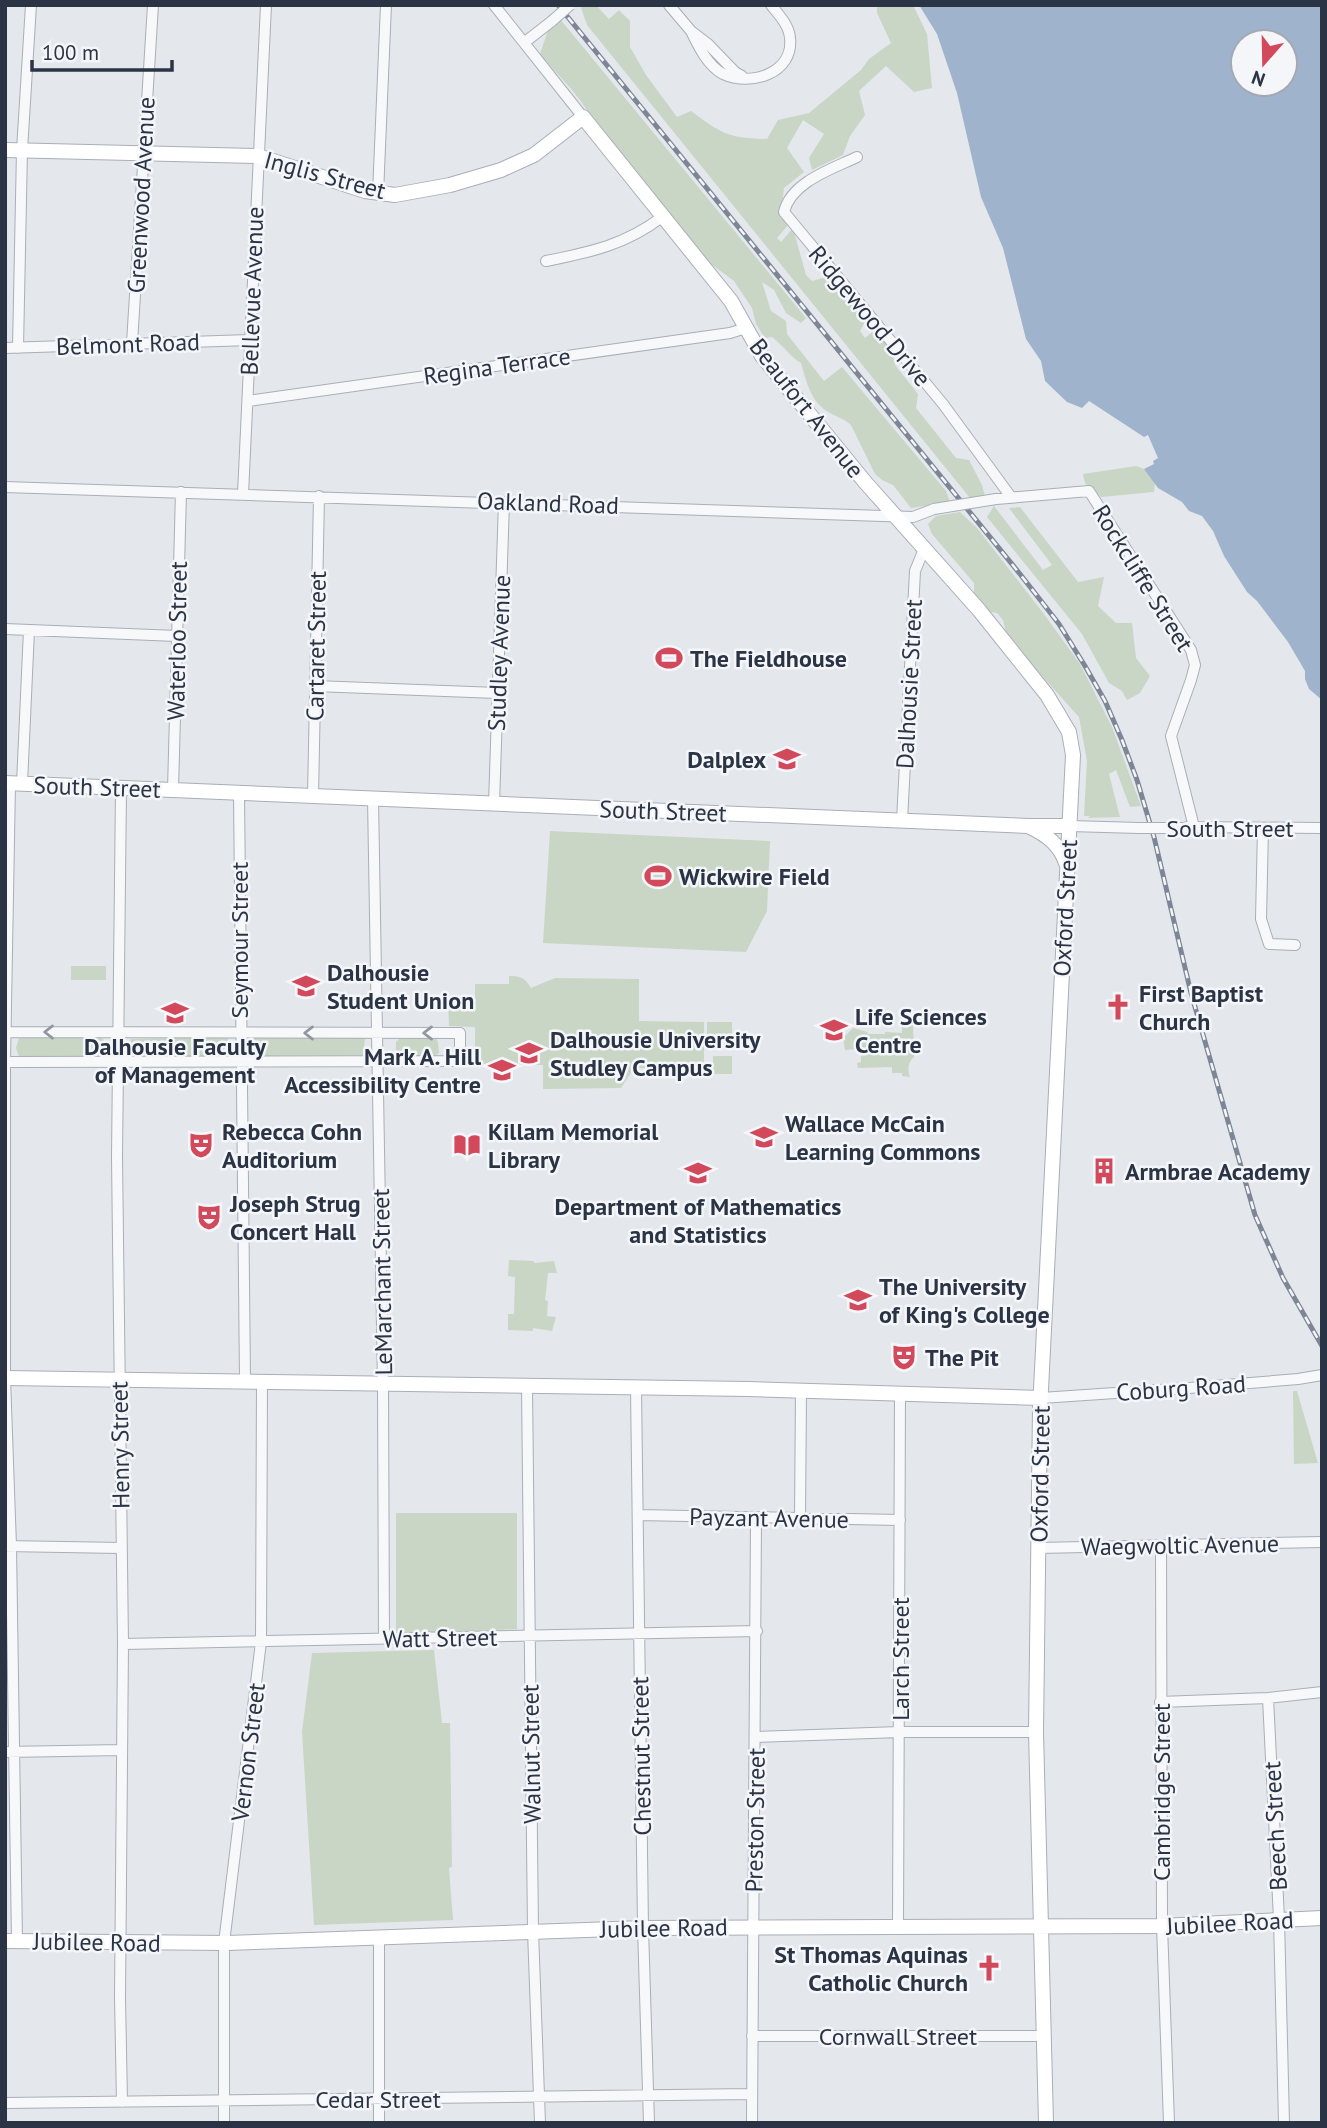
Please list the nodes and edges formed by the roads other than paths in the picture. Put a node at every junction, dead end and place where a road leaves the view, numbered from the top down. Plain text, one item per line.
1 (31, 5) edge
2 (153, 5) edge
3 (266, 5) edge
4 (386, 5) edge
5 (494, 5) edge
6 (570, 5) edge
7 (669, 5) edge
8 (771, 5) edge
9 (525, 42) junction
10 (583, 117) junction
11 (5, 150) edge
12 (22, 150) junction
13 (144, 153) junction
14 (258, 156) junction
15 (857, 157) dead end
16 (377, 194) junction
17 (662, 217) junction
18 (546, 261) dead end
19 (746, 328) junction
20 (250, 340) junction
21 (132, 343) junction
22 (5, 348) edge
23 (18, 348) junction
24 (248, 401) junction
25 (5, 487) edge
26 (1088, 491) joint
27 (181, 492) junction
28 (243, 494) junction
29 (319, 496) junction
30 (1011, 497) junction
31 (504, 502) junction
32 (894, 515) junction
33 (924, 549) junction
34 (5, 629) edge
35 (29, 630) junction
36 (177, 636) junction
37 (316, 686) junction
38 (497, 693) junction
39 (12, 784) edge
40 (121, 788) junction
41 (173, 790) junction
42 (239, 793) junction
43 (313, 796) junction
44 (373, 799) junction
45 (494, 804) junction
46 (902, 821) junction
47 (1070, 826) junction
48 (1028, 827) junction
49 (1189, 827) junction
50 (1263, 828) junction
51 (1322, 828) edge
52 (1068, 868) junction
53 (1295, 945) dead end
54 (5, 1032) edge
55 (118, 1032) junction
56 (240, 1033) junction
57 (378, 1033) junction
58 (5, 1062) edge
59 (117, 1063) junction
60 (240, 1063) junction
61 (378, 1063) junction
62 (1319, 1375) edge
63 (5, 1378) edge
64 (119, 1379) junction
65 (245, 1380) junction
66 (262, 1381) junction
67 (383, 1384) junction
68 (527, 1386) junction
69 (636, 1388) junction
70 (801, 1391) junction
71 (900, 1392) junction
72 (1041, 1398) junction
73 (638, 1515) junction
74 (756, 1518) junction
75 (800, 1518) junction
76 (900, 1520) junction
77 (1322, 1542) edge
78 (8, 1546) edge
79 (1161, 1546) junction
80 (121, 1548) junction
81 (1038, 1548) junction
82 (757, 1631) junction
83 (639, 1634) junction
84 (530, 1636) junction
85 (384, 1639) junction
86 (261, 1642) junction
87 (123, 1644) junction
88 (1322, 1692) edge
89 (1268, 1698) junction
90 (1160, 1702) junction
91 (900, 1732) junction
92 (1036, 1732) junction
93 (755, 1737) junction
94 (122, 1750) junction
95 (9, 1752) edge
96 (1322, 1918) edge
97 (1279, 1919) junction
98 (754, 1926) junction
99 (898, 1926) junction
100 (1040, 1926) junction
101 (1162, 1926) junction
102 (643, 1928) junction
103 (533, 1931) junction
104 (379, 1939) junction
105 (11, 1941) edge
106 (224, 1943) junction
107 (121, 1944) junction
108 (752, 2036) junction
109 (1043, 2036) junction
110 (648, 2094) junction
111 (751, 2094) junction
112 (540, 2097) junction
113 (223, 2099) junction
114 (379, 2099) junction
115 (122, 2102) junction
116 (5, 2103) edge
117 (224, 2123) edge
118 (379, 2123) edge
119 (540, 2123) edge
120 (649, 2123) edge
121 (752, 2123) edge
122 (1046, 2123) edge
123 (1169, 2123) edge
124 (1284, 2123) edge

1 - 12 street
2 - 13 street, Greenwood Avenue
3 - 14 street, Bellevue Avenue
4 - 16 street
5 - 9 street, Beaufort Avenue
6 - 9 street, bridge
7 - 8 street
9 - 10 street, Beaufort Avenue
10 - 16 street, Inglis Street
10 - 17 street, Beaufort Avenue
11 - 12 street, Inglis Street
12 - 13 street, Inglis Street
12 - 23 street
13 - 14 street, Inglis Street
13 - 21 street, Greenwood Avenue
14 - 16 street, Inglis Street
14 - 20 street, Bellevue Avenue
15 - 30 street, Ridgewood Drive
17 - 18 street
17 - 19 street, Beaufort Avenue
19 - 24 street, Regina Terrace
19 - 32 street, Beaufort Avenue
20 - 21 street, Belmont Road
20 - 24 street, Bellevue Avenue
21 - 23 street, Belmont Road
22 - 23 street, Belmont Road
24 - 28 street, Bellevue Avenue
25 - 27 street, Oakland Road
26 - 30 street, Oakland Road
26 - 49 street, Rockcliffe Street
27 - 28 street, Oakland Road
27 - 36 street, Waterloo Street
28 - 29 street, Oakland Road
29 - 31 street, Oakland Road
29 - 37 street, Cartaret Street
30 - 32 street, Oakland Road, bridge
31 - 32 street, Oakland Road
31 - 38 street, Studley Avenue
32 - 33 street, Beaufort Avenue
33 - 46 street, Dalhousie Street
33 - 47 street, Beaufort Avenue
34 - 35 street
35 - 36 street
35 - 39 street
36 - 41 street, Waterloo Street
37 - 38 street
37 - 43 street, Cartaret Street
38 - 45 street, Studley Avenue
39 - 40 street, South Street
39 - 54 street
40 - 41 street, South Street
40 - 55 street, Henry Street
41 - 42 street, South Street
42 - 43 street, South Street
42 - 56 street, Seymour Street
43 - 44 street, South Street
44 - 45 street, South Street
44 - 57 street, LeMarchant Street
45 - 46 street, South Street
46 - 48 street, South Street
47 - 48 street, South Street
47 - 49 street, South Street, bridge
47 - 52 street, Oxford Street
48 - 52 street
49 - 50 street, South Street
50 - 51 street, South Street
50 - 53 street
52 - 72 street, Oxford Street
55 -> 54 street
54 - 58 street
55 - 56 street
55 - 59 street, Henry Street
57 -> 56 street
56 - 60 street, Seymour Street
57 - 61 street, LeMarchant Street
61 -> 57 street
58 - 59 street
58 - 63 street
59 - 60 street
59 - 64 street, Henry Street
60 - 61 street
60 - 65 street, Seymour Street
61 - 67 street, LeMarchant Street
62 - 72 street, Coburg Road
63 - 64 street
63 - 78 street
64 - 65 street
64 - 80 street, Henry Street
65 - 66 street
66 - 67 street
66 - 86 street, Vernon Street
67 - 68 street
67 - 85 street, LeMarchant Street
68 - 69 street
68 - 84 street, Walnut Street
69 - 70 street
69 - 73 street, Chestnut Street
70 - 71 street
70 - 75 street
71 - 72 street
71 - 76 street, Larch Street
72 - 81 street, Oxford Street
73 - 74 street, Payzant Avenue
73 - 83 street, Chestnut Street
74 - 75 street, Payzant Avenue
74 - 82 street, Preston Street
75 - 76 street, Payzant Avenue
76 - 91 street, Larch Street
77 - 79 street, Waegwoltic Avenue
78 - 80 street
78 - 95 street
79 - 81 street, Waegwoltic Avenue
79 - 90 street, Cambridge Street
80 - 87 street, Henry Street
81 - 92 street, Oxford Street
82 - 83 street, Watt Street
82 - 93 street, Preston Street
83 - 84 street, Watt Street
83 - 102 street, Chestnut Street
84 - 85 street, Watt Street
84 - 103 street, Walnut Street
85 - 86 street, Watt Street
86 - 87 street, Watt Street
86 - 106 street, Vernon Street
87 - 94 street, Henry Street
88 - 89 street
89 - 90 street
89 - 97 street, Beech Street
90 - 101 street, Cambridge Street
91 - 92 street
91 - 93 street
91 - 99 street, Larch Street
92 - 100 street, Oxford Street
93 - 98 street, Preston Street
94 - 95 street
94 - 107 street, Henry Street
95 - 105 street
96 - 97 street, Jubilee Road
97 - 101 street, Jubilee Road
97 - 124 street, Beech Street
98 - 99 street, Jubilee Road
98 - 102 street, Jubilee Road
98 - 108 street, Preston Street
99 - 100 street, Jubilee Road
100 - 101 street, Jubilee Road
100 - 109 street, Oxford Street
101 - 123 street, Cambridge Street
102 - 103 street, Jubilee Road
102 - 110 street, Chestnut Street
103 - 104 street, Jubilee Road
103 - 112 street, Walnut Street
104 - 106 street, Jubilee Road
104 - 114 street
105 - 107 street, Jubilee Road
106 - 107 street, Jubilee Road
106 - 113 street, Vernon Street
107 - 115 street, Henry Street
108 - 109 street, Cornwall Street
108 - 111 street, Preston Street
109 - 122 street, Oxford Street
110 - 111 street, Cedar Street
110 - 112 street, Cedar Street
110 - 120 street, Chestnut Street
111 - 121 street, Preston Street
112 - 114 street, Cedar Street
112 - 119 street, Walnut Street
113 - 114 street, Cedar Street
113 - 115 street, Cedar Street
113 - 117 street, Vernon Street
114 - 118 street
115 - 116 street, Cedar Street

